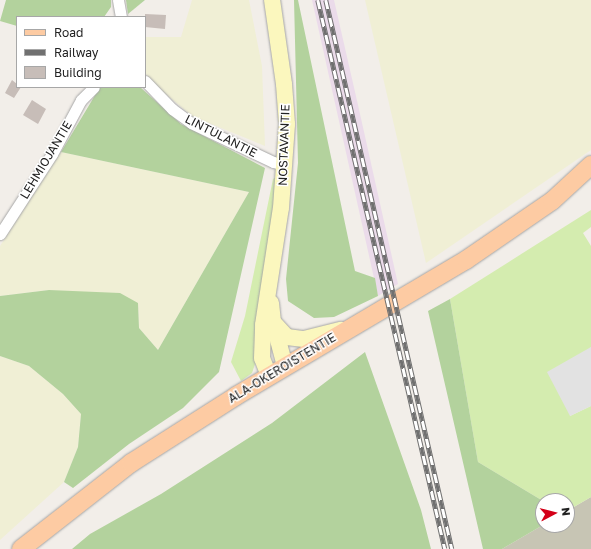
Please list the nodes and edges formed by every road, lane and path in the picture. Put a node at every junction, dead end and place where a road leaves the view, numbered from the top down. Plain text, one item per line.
1 (118, 0) edge
2 (272, 0) edge
3 (121, 16) edge
4 (146, 82) edge
5 (93, 88) edge
6 (285, 165) junction
7 (591, 165) edge
8 (591, 181) edge
9 (552, 201) junction
10 (0, 234) edge
11 (269, 290) junction
12 (273, 322) junction
13 (353, 325) junction
14 (285, 366) junction
15 (269, 376) junction
16 (21, 549) edge

1 - 3 street
2 - 6 street, NOSTAVANTIE
4 - 6 street, LINTULANTIE
5 - 10 street, LEHMIOJANTIE
6 - 11 street, NOSTAVANTIE
7 - 9 main road, ALA-OKEROISTENTIE
8 - 9 main road, ALA-OKEROISTENTIE
9 - 13 main road, ALA-OKEROISTENTIE
11 - 12 street, NOSTAVANTIE
11 - 15 street, NOSTAVANTIE
12 - 13 street
12 - 14 street, NOSTAVANTIE
13 - 14 main road, ALA-OKEROISTENTIE
14 - 15 main road, ALA-OKEROISTENTIE
15 - 16 main road, ALA-OKEROISTENTIE

